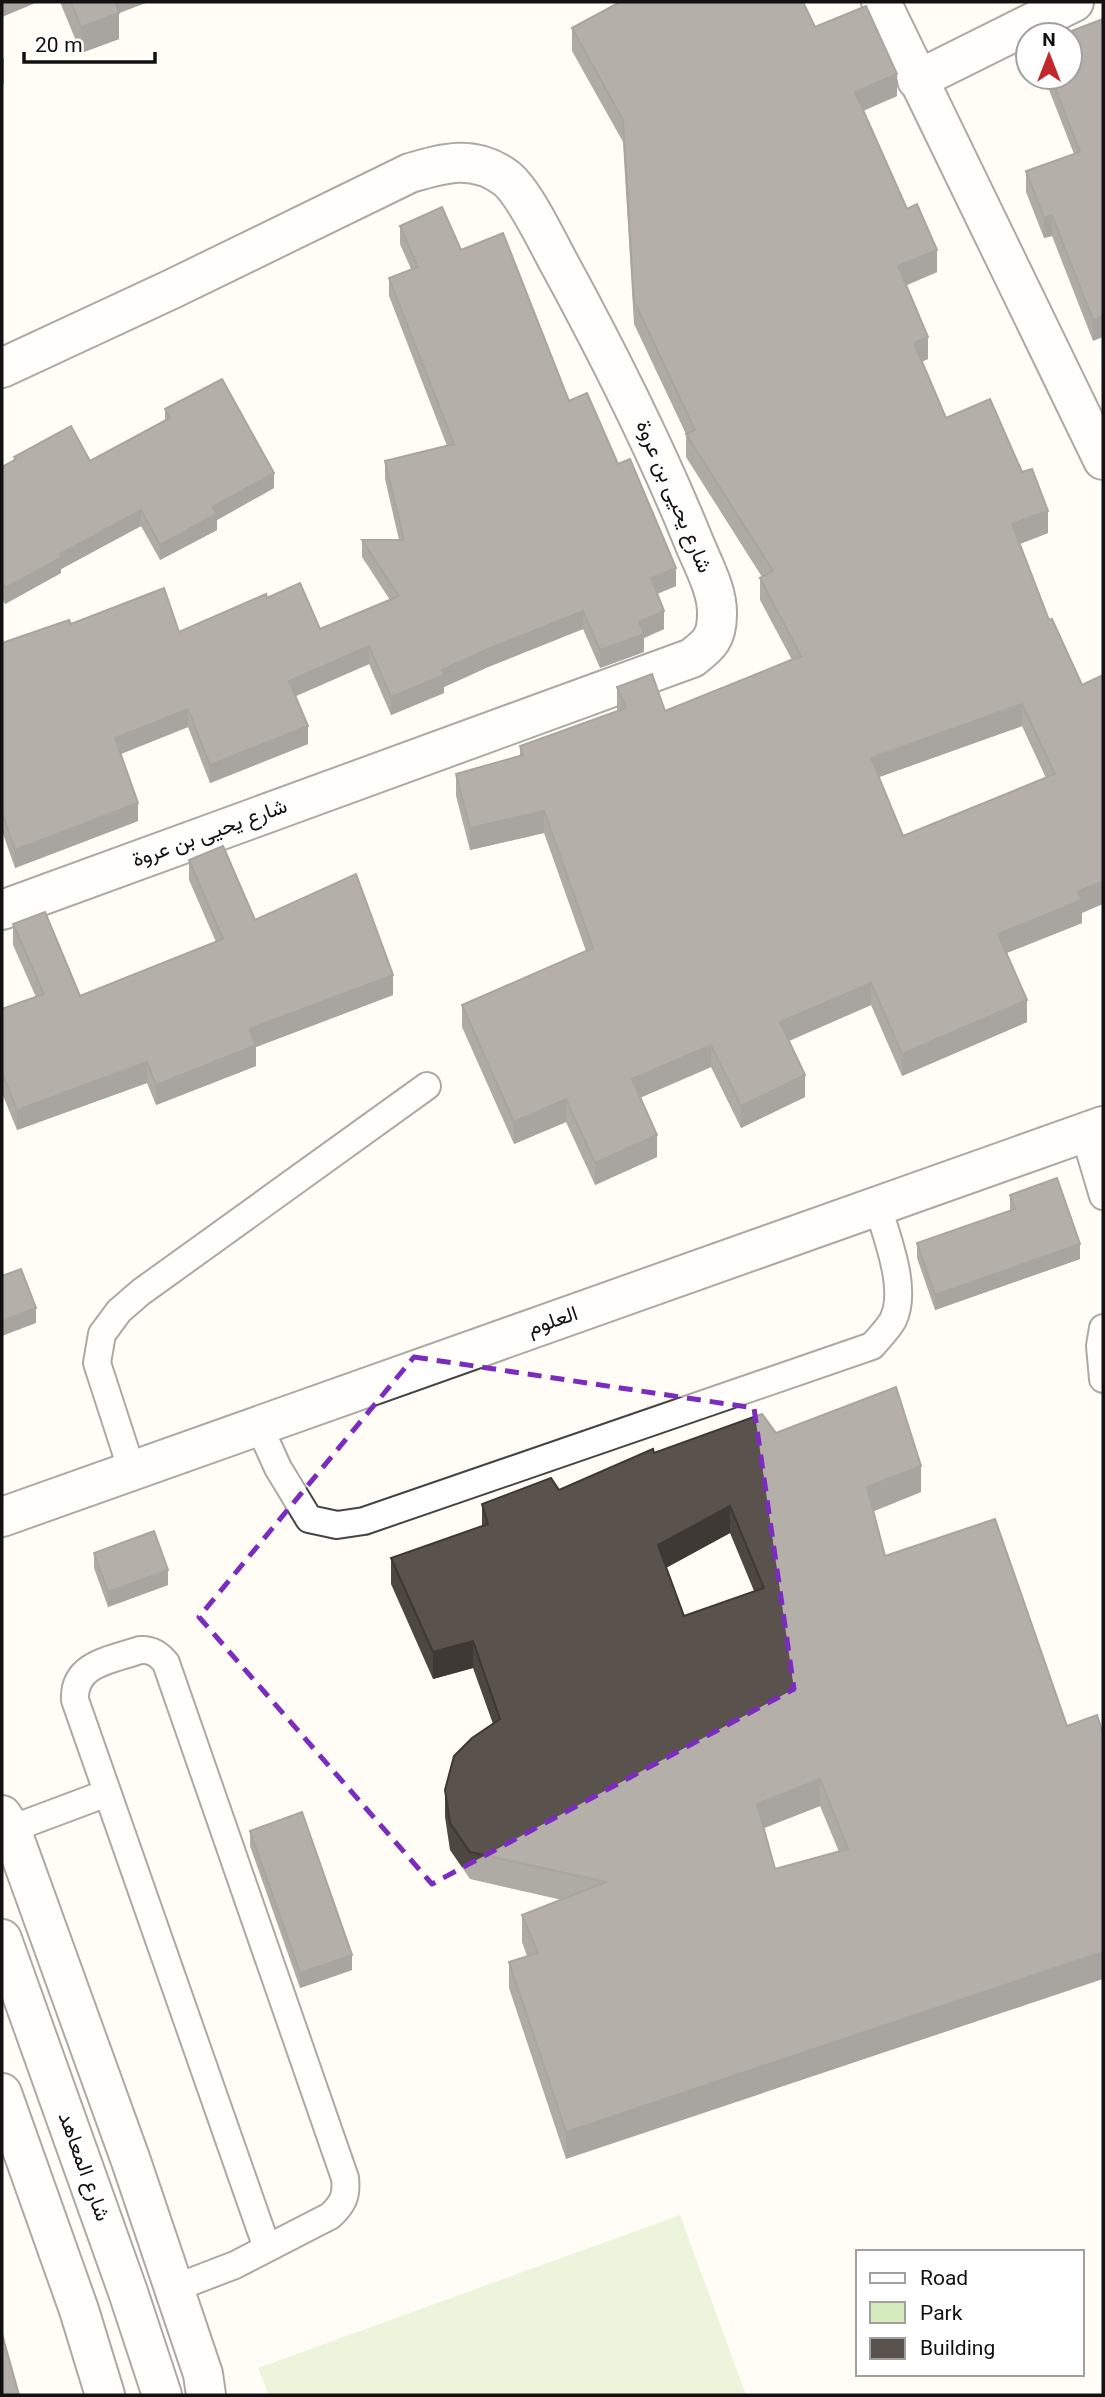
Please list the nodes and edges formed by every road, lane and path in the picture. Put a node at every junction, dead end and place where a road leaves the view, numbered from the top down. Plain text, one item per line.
1 (881, 2) edge
2 (1074, 2) edge
3 (917, 80) junction
4 (2, 368) edge
5 (1103, 460) edge
6 (2, 910) edge
7 (427, 1086) dead end
8 (1094, 1129) edge
9 (1103, 1196) edge
10 (878, 1207) junction
11 (1103, 1328) edge
12 (1103, 1379) edge
13 (259, 1426) junction
14 (132, 1471) junction
15 (2, 1517) edge
16 (107, 1793) junction
17 (6, 1822) edge
18 (2, 1939) edge
19 (2, 2092) edge
20 (267, 2248) junction
21 (175, 2288) junction
22 (105, 2395) edge
23 (162, 2395) edge
24 (206, 2395) edge

1 - 3 street
2 - 3 street
3 - 5 street
4 - 6 street, شارع يحيى بن عروة
7 - 14 lane
8 - 9 lane
8 - 10 street, العلوم
10 - 13 street, العلوم
10 - 13 lane
11 - 12 lane
13 - 14 street, العلوم
14 - 15 street, العلوم
16 - 17 lane
16 - 20 lane
16 - 20 lane
17 - 21 street
18 - 23 street, شارع المعاهد
19 - 22 street
20 - 21 lane
21 - 24 street

